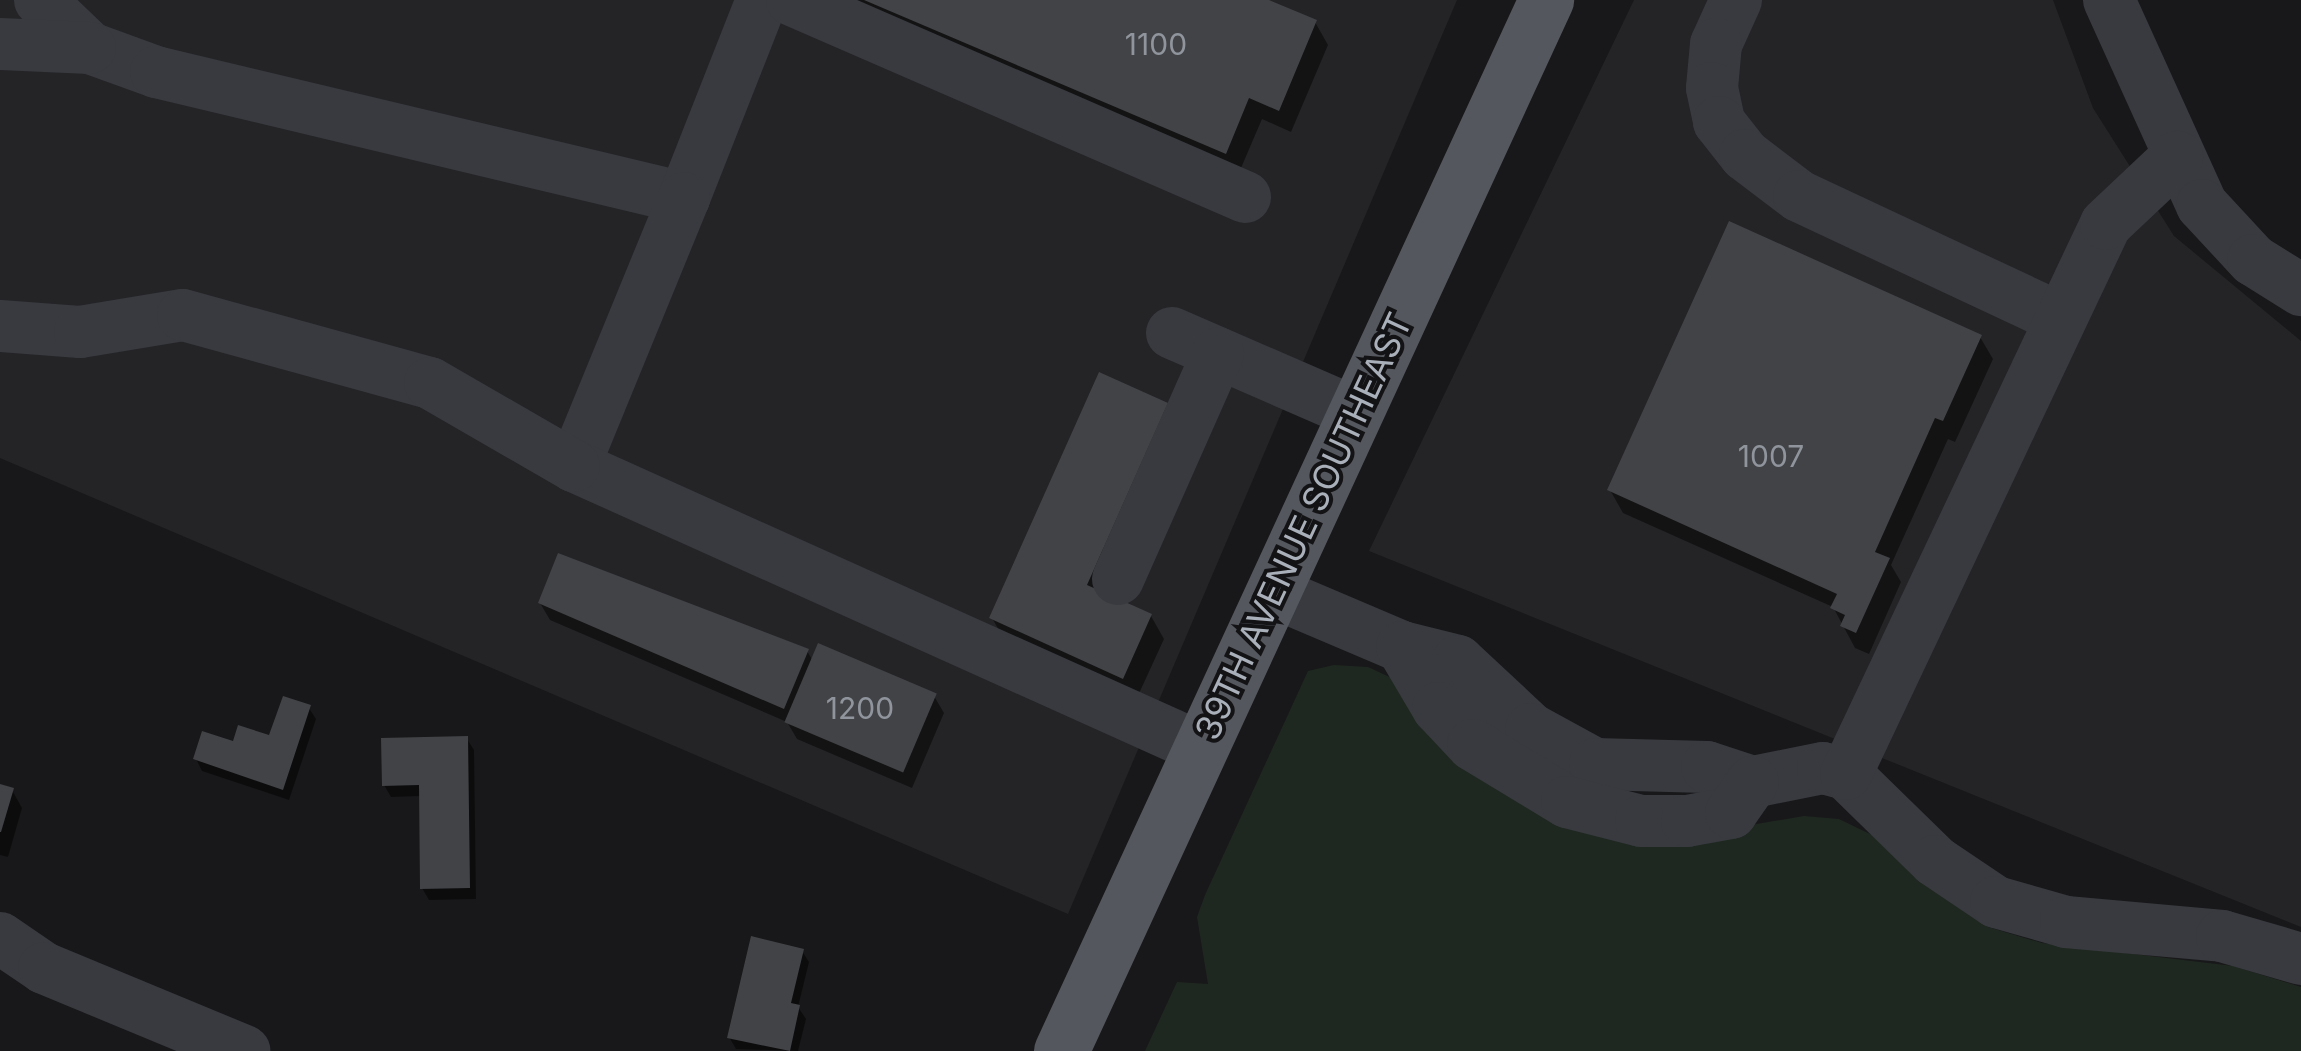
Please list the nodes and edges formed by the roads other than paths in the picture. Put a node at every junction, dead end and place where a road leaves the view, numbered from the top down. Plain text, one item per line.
1 (40, 0) edge
2 (762, 0) edge
3 (792, 0) edge
4 (1736, 0) edge
5 (2110, 0) edge
6 (1543, 1) edge
7 (0, 44) edge
8 (90, 48) junction
9 (2177, 156) junction
10 (1245, 197) dead end
11 (684, 198) junction
12 (2301, 290) edge
13 (2060, 318) junction
14 (0, 326) edge
15 (1356, 413) junction
16 (574, 466) junction
17 (1118, 579) dead end
18 (1275, 593) junction
19 (1201, 748) junction
20 (1846, 774) junction
21 (0, 938) edge
22 (2301, 959) edge
23 (244, 1051) edge
24 (1061, 1051) edge

1 - 8 lane
2 - 11 lane
3 - 10 lane
4 - 13 lane
5 - 9 lane
6 - 15 main road, 39TH AVENUE SOUTHEAST
7 - 8 lane
8 - 11 lane
9 - 12 lane
9 - 13 lane
11 - 16 lane
13 - 20 lane
14 - 16 lane
15 - 17 lane
15 - 18 main road, 39TH AVENUE SOUTHEAST
16 - 19 lane
18 - 19 main road, 39TH AVENUE SOUTHEAST
18 - 20 lane
19 - 24 main road, 39TH AVENUE SOUTHEAST
20 - 22 lane
21 - 23 lane

